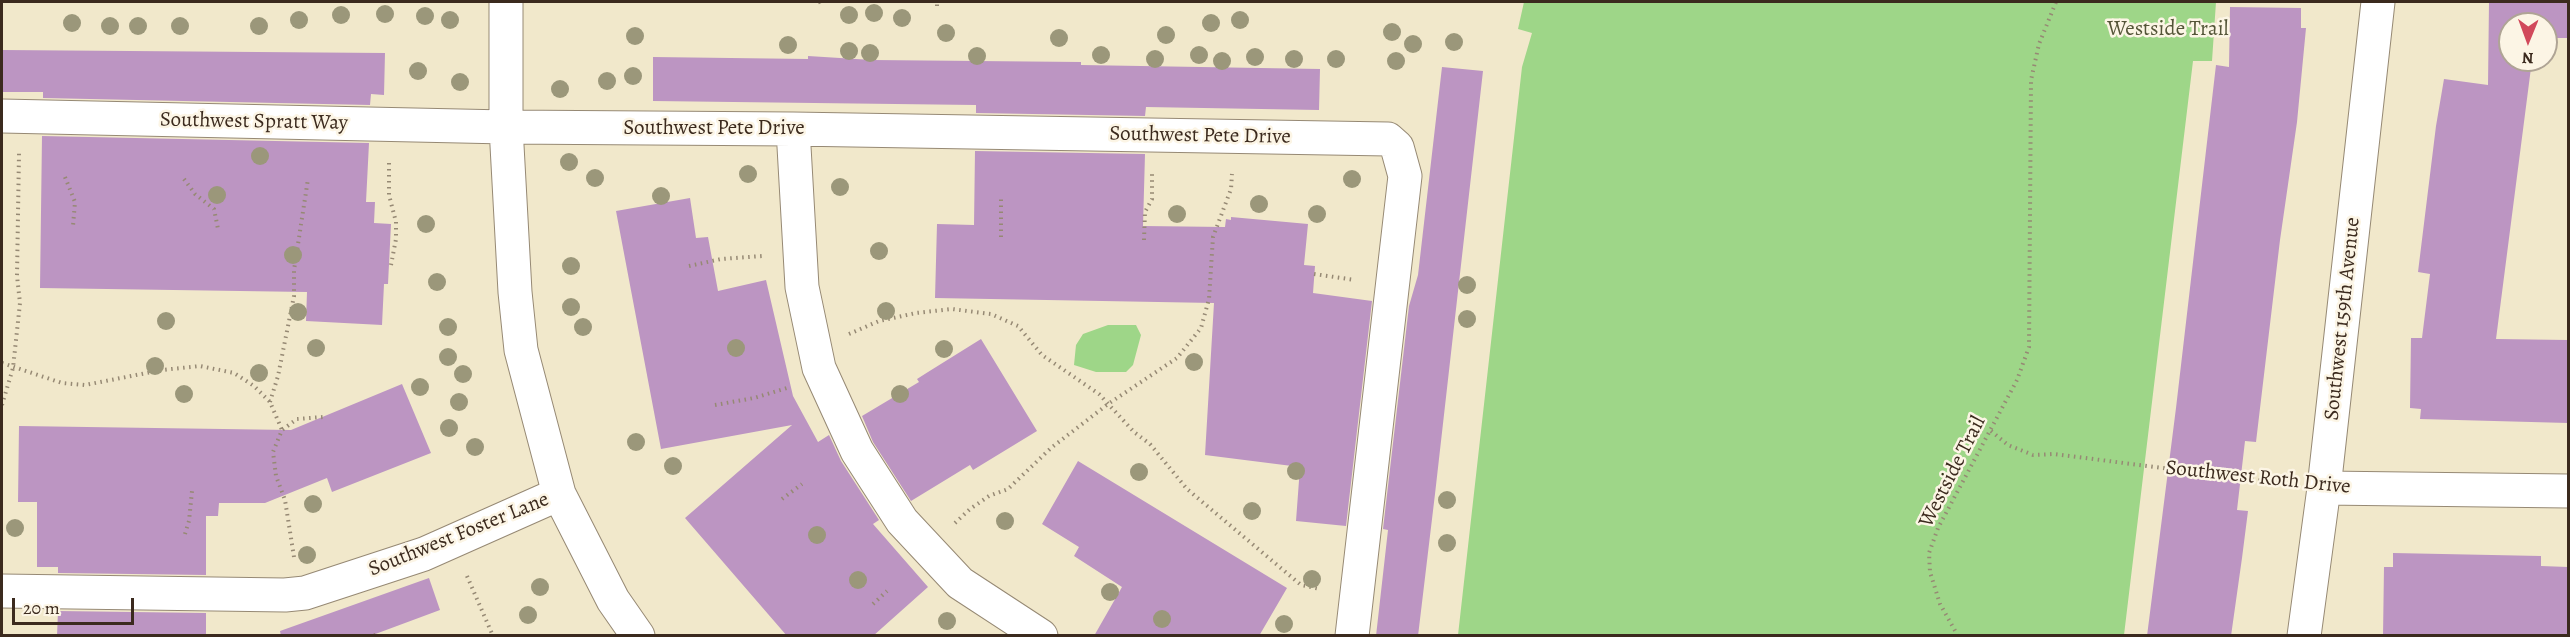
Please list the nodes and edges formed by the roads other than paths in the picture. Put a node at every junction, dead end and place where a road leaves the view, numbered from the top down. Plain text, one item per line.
1 (506, 2) edge
2 (2378, 2) edge
3 (11, 116) edge
4 (506, 127) junction
5 (793, 129) junction
6 (2324, 488) junction
7 (2568, 491) edge
8 (559, 494) junction
9 (2, 591) edge
10 (639, 636) edge
11 (1041, 636) edge
12 (1352, 636) edge
13 (2304, 636) edge

1 - 4 street
2 - 6 street, Southwest 159th Avenue
3 - 4 street, Southwest Spratt Way
4 - 5 street, Southwest Pete Drive
4 - 8 street
5 - 11 street
5 - 12 street, Southwest Pete Drive
6 - 7 street, Southwest Roth Drive
6 - 13 street, Southwest 159th Avenue
8 - 9 street, Southwest Foster Lane
8 - 10 street

